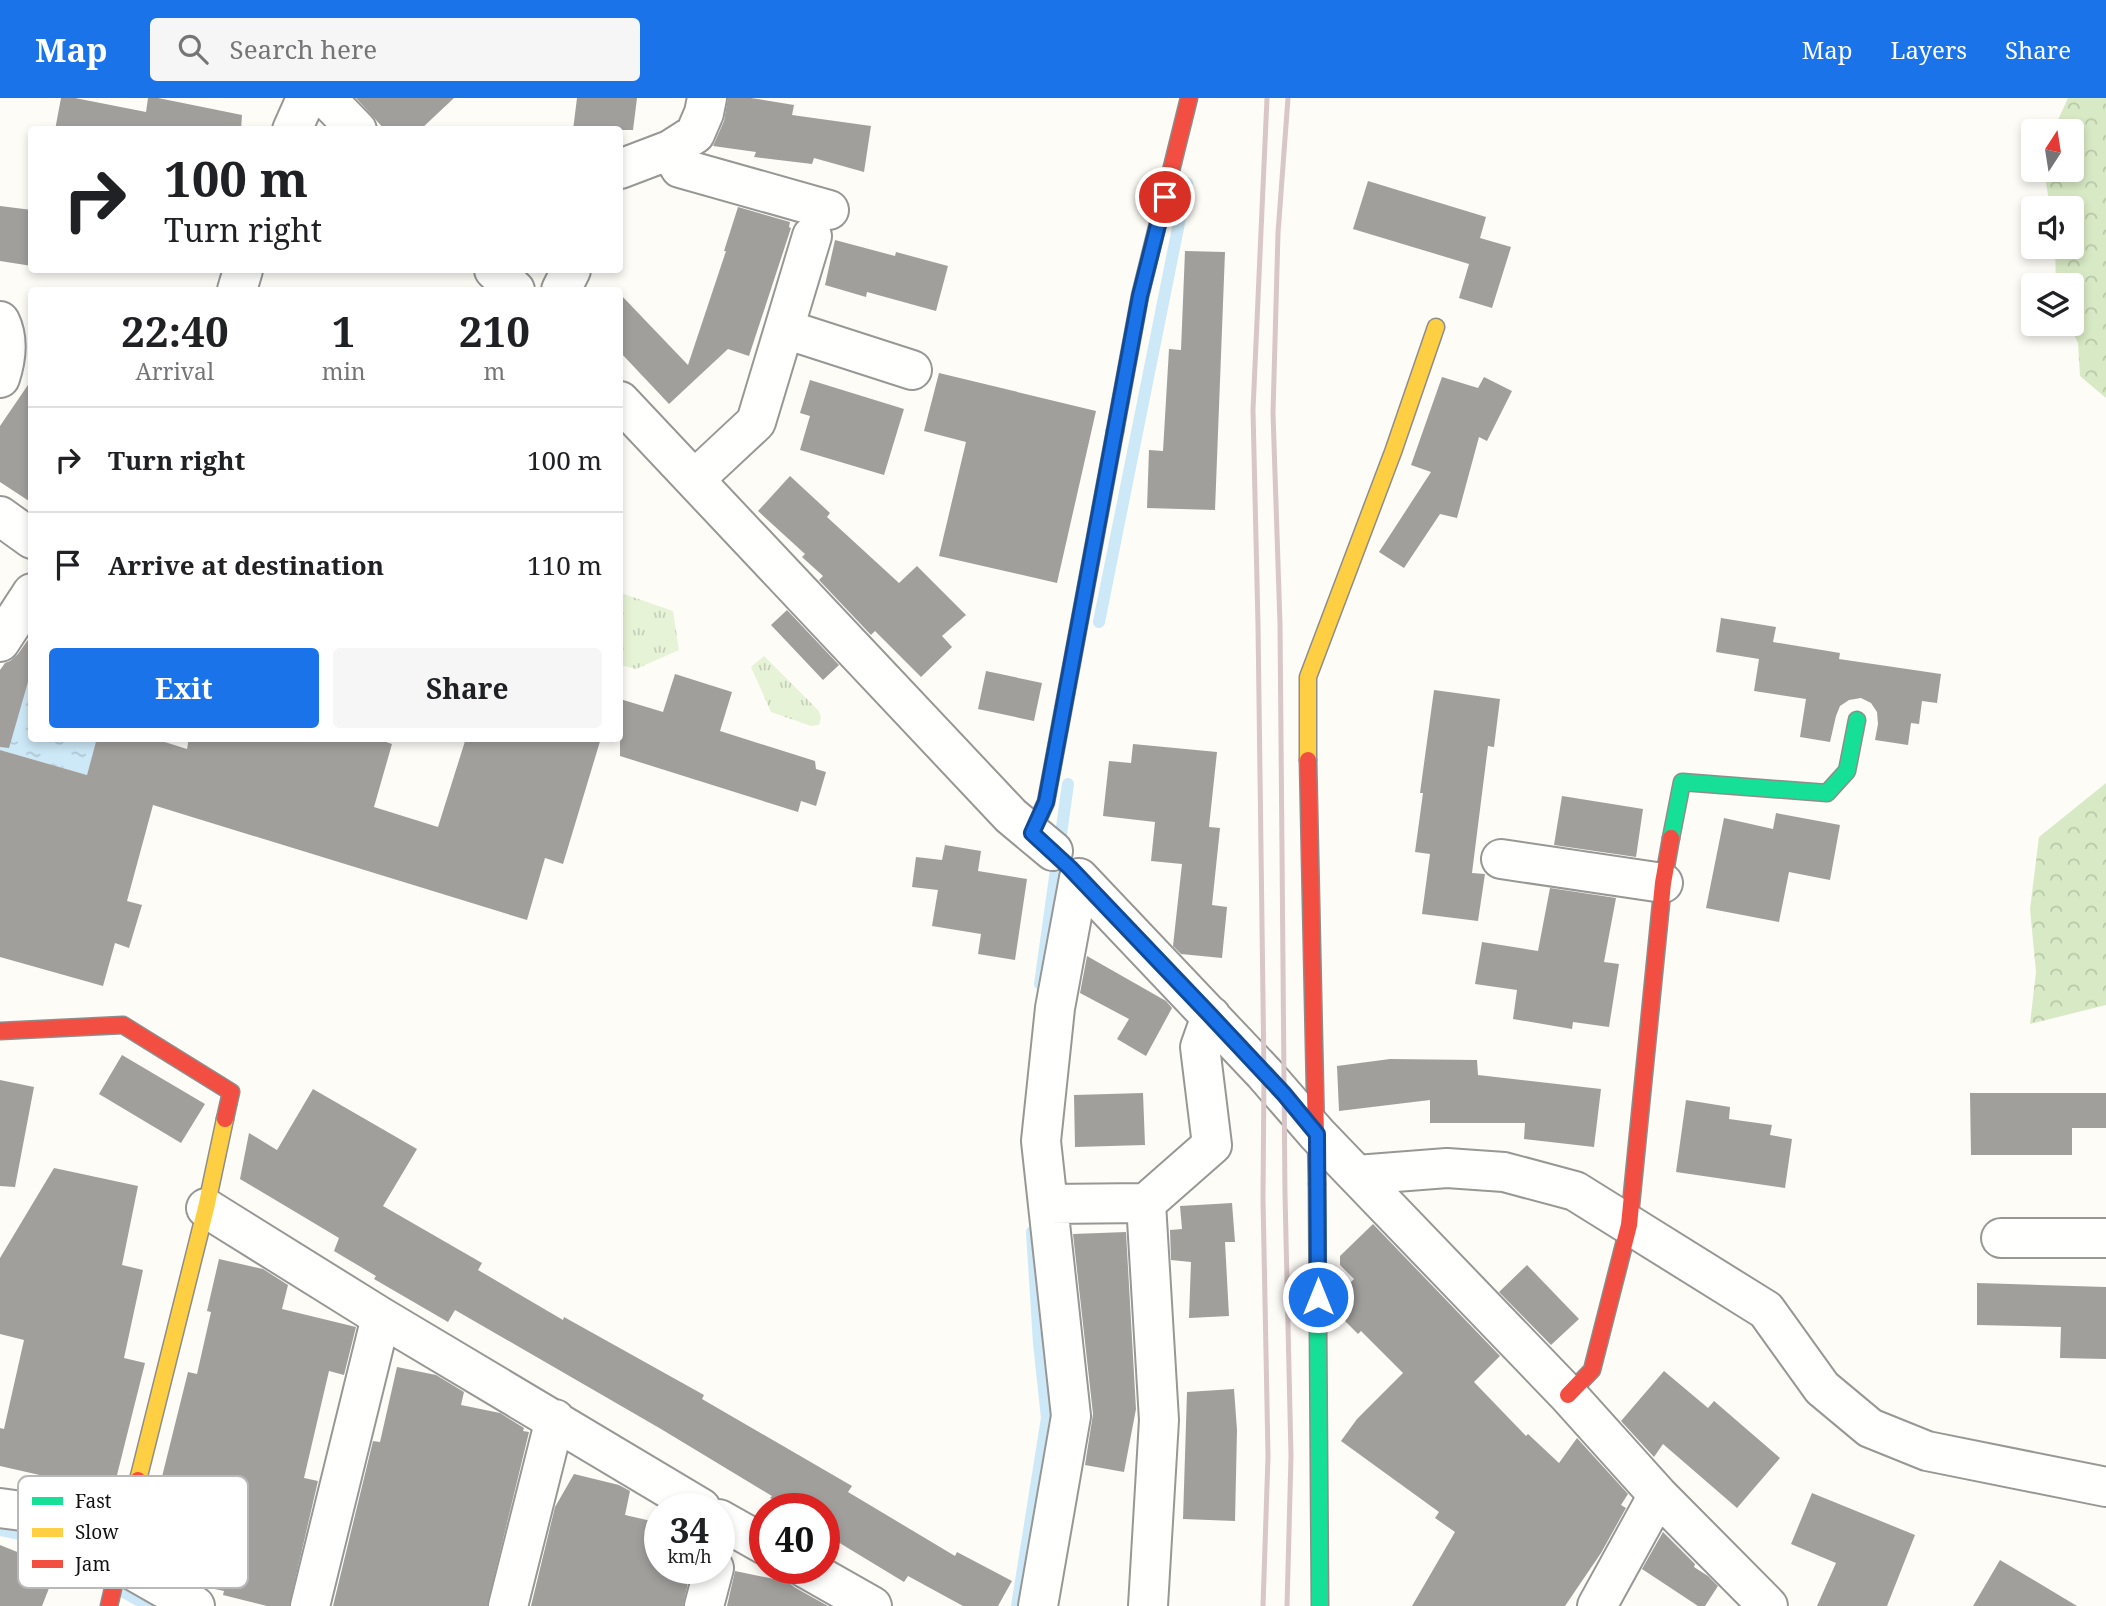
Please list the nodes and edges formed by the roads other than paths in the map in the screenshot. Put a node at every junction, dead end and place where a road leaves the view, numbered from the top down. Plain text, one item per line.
1 (309, 98) edge
2 (326, 98) edge
3 (707, 98) edge
4 (1189, 98) edge
5 (294, 126) edge
6 (353, 126) edge
7 (670, 150) junction
8 (623, 168) edge
9 (497, 273) edge
10 (512, 287) edge
11 (0, 321) edge
12 (1436, 327) dead end
13 (785, 329) junction
14 (912, 370) dead end
15 (0, 378) edge
16 (623, 404) edge
17 (695, 480) junction
18 (0, 516) edge
19 (28, 536) edge
20 (28, 599) edge
21 (0, 642) edge
22 (1857, 720) dead end
23 (1058, 858) junction
24 (1501, 859) dead end
25 (1663, 883) junction
26 (1211, 1016) junction
27 (0, 1031) edge
28 (1317, 1134) junction
29 (1357, 1175) junction
30 (1146, 1203) junction
31 (1049, 1204) junction
32 (206, 1208) junction
33 (1629, 1225) junction
34 (2001, 1238) dead end
35 (2106, 1238) edge
36 (381, 1317) junction
37 (1568, 1395) junction
38 (555, 1419) junction
39 (141, 1476) edge
40 (2106, 1487) edge
41 (668, 1493) edge
42 (1658, 1495) junction
43 (0, 1508) edge
44 (18, 1510) edge
45 (710, 1584) edge
46 (833, 1584) edge
47 (113, 1589) edge
48 (195, 1606) edge
49 (310, 1606) edge
50 (508, 1606) edge
51 (704, 1606) edge
52 (872, 1606) edge
53 (1038, 1606) edge
54 (1148, 1606) edge
55 (1320, 1606) edge
56 (1597, 1606) edge
57 (1768, 1606) edge

1 - 5 street
2 - 6 street
3 - 7 street
4 - 23 street
7 - 8 street
7 - 13 street
9 - 10 street
11 - 15 street
12 - 28 street
13 - 14 street
13 - 17 street
16 - 17 street
17 - 23 street
18 - 19 street
20 - 21 street
22 - 25 street
23 - 26 street
23 - 31 street
24 - 25 street
25 - 33 street
26 - 28 street
26 - 30 street
27 - 32 street
28 - 29 street
28 - 55 street
29 - 33 street
29 - 37 street
30 - 31 street
30 - 54 street
31 - 53 street
32 - 36 street
32 - 39 street
33 - 37 street
33 - 40 street
34 - 35 street
36 - 38 street
36 - 49 street
37 - 42 street
38 - 41 street
38 - 50 street
42 - 56 street
42 - 57 street
43 - 44 street
45 - 51 street
46 - 52 street
47 - 48 street

